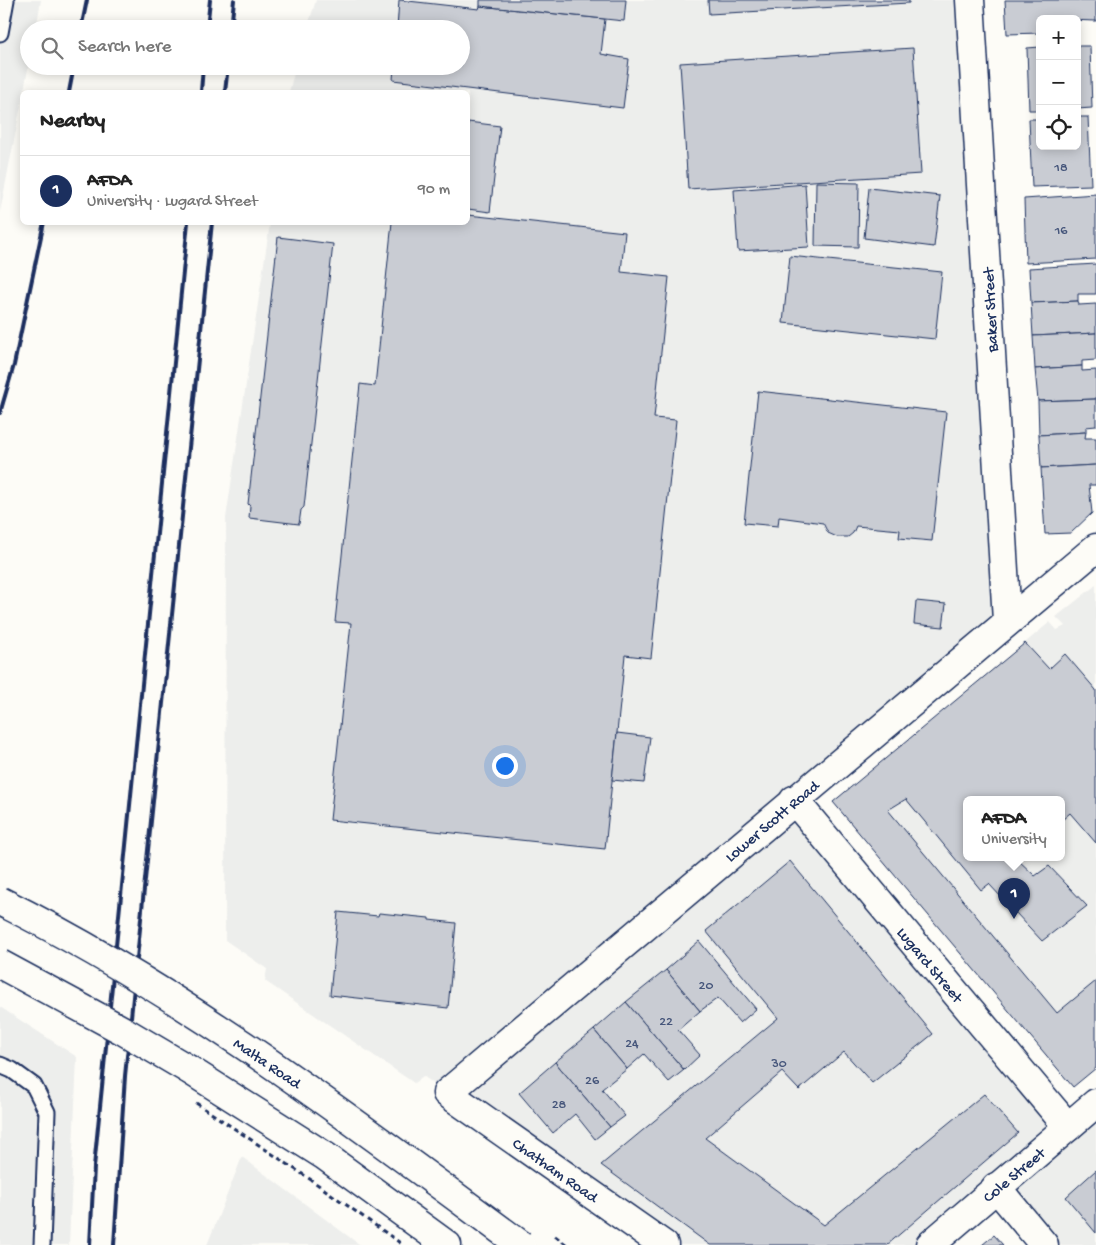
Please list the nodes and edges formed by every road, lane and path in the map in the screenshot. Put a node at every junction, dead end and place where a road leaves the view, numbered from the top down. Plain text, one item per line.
1 (6, 0) edge
2 (970, 0) edge
3 (0, 32) edge
4 (1096, 548) edge
5 (1007, 621) junction
6 (794, 800) junction
7 (0, 901) edge
8 (0, 964) edge
9 (0, 1065) edge
10 (448, 1093) joint
11 (190, 1099) dead end
12 (1096, 1103) edge
13 (1068, 1127) junction
14 (996, 1188) junction
15 (42, 1245) edge
16 (403, 1245) edge
17 (447, 1245) edge
18 (521, 1245) edge
19 (664, 1245) edge
20 (930, 1245) edge
21 (1044, 1245) edge

1 - 3 lane
2 - 5 street, Baker Street
4 - 5 street, Lower Scott Road
5 - 6 street, Lower Scott Road
6 - 10 street, Lower Scott Road
6 - 13 street, Lugard Street
7 - 18 street, Malta Road, bridge
8 - 17 street, bridge
9 - 15 lane
10 - 19 street, Chatham Road
11 - 16 path, bridge
12 - 13 street, Cole Street
13 - 14 street, Cole Street
14 - 20 street, Cole Street
14 - 21 street

